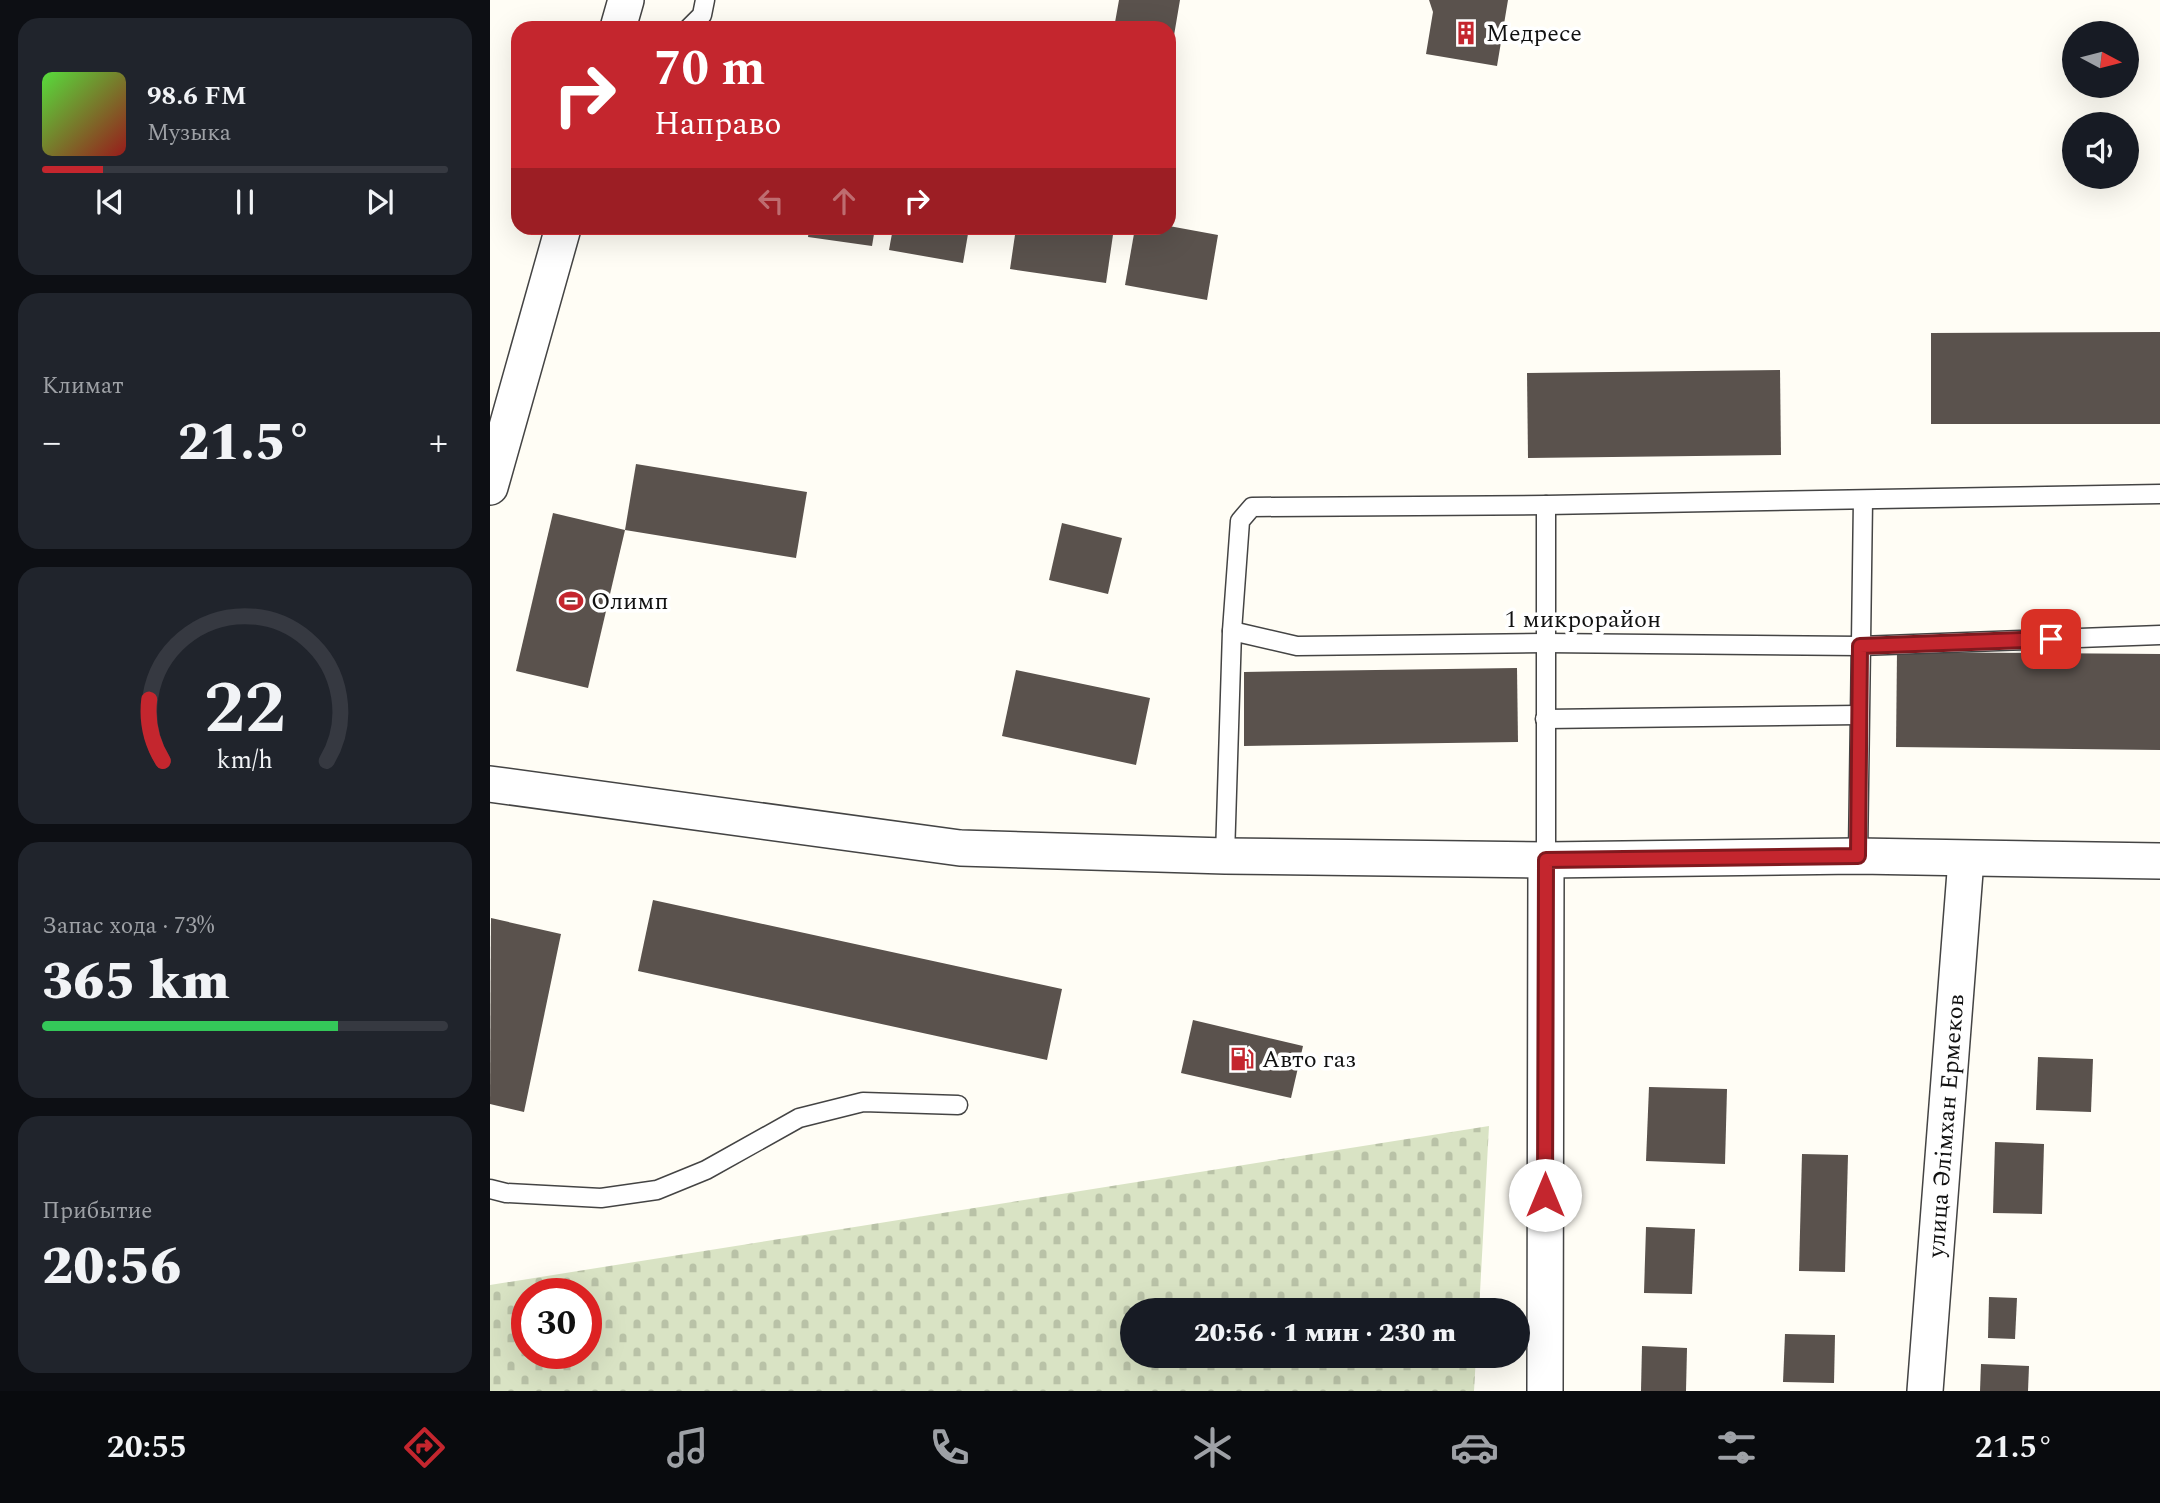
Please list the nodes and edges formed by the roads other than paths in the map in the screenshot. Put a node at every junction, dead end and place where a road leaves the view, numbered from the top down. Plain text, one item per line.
1 (626, 0) edge
2 (705, 0) edge
3 (620, 21) edge
4 (696, 21) edge
5 (561, 235) edge
6 (497, 435) edge
7 (490, 487) edge
8 (2160, 494) edge
9 (1863, 500) junction
10 (1546, 505) junction
11 (1232, 631) junction
12 (2160, 635) edge
13 (1545, 643) junction
14 (1860, 646) junction
15 (1858, 715) junction
16 (1545, 719) junction
17 (490, 784) edge
18 (1225, 856) junction
19 (1858, 856) junction
20 (1966, 859) junction
21 (1546, 860) junction
22 (2160, 861) edge
23 (958, 1105) dead end
24 (490, 1189) edge
25 (1545, 1391) edge
26 (1925, 1391) edge

1 - 3 street
2 - 4 lane
5 - 6 street
6 - 7 street
8 - 9 lane
9 - 10 lane
9 - 14 lane
10 - 11 lane
10 - 13 lane
11 - 13 lane, 1 микрорайон
11 - 18 lane
12 - 14 lane, 1 микрорайон
13 - 14 lane, 1 микрорайон
13 - 16 lane
14 - 15 lane
15 - 16 lane
15 - 19 lane
16 - 21 lane
17 - 18 street
18 - 21 street
19 - 20 street
19 - 21 street
20 - 22 street
20 - 26 street, улица Әлімхан Ермеков
21 - 25 street
23 - 24 lane

